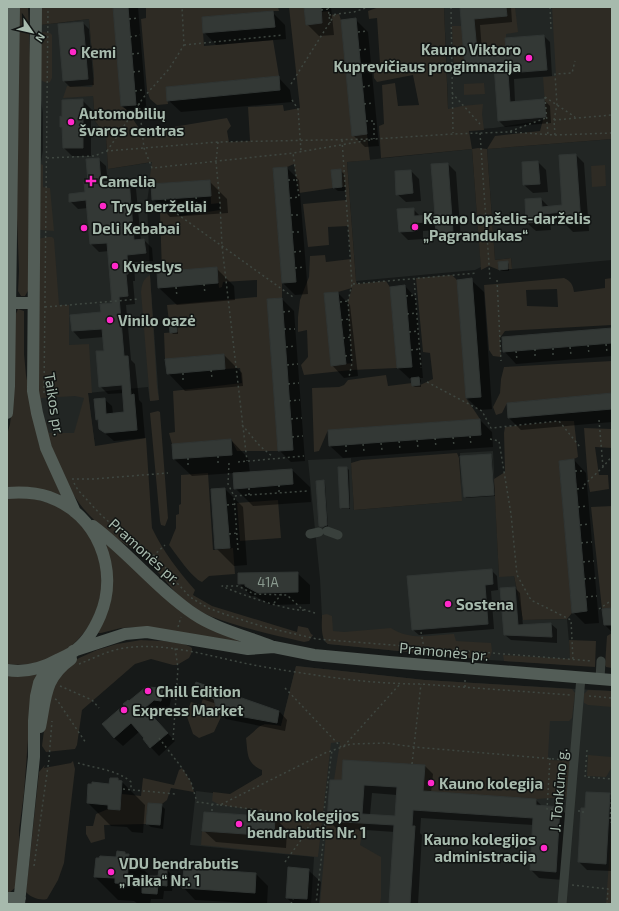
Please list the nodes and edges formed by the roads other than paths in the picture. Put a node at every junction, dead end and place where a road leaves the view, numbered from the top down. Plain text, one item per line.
1 (14, 7) edge
2 (36, 7) edge
3 (10, 303) junction
4 (33, 303) junction
5 (7, 413) edge
6 (7, 493) edge
7 (79, 515) junction
8 (319, 533) dead end
9 (338, 535) dead end
10 (97, 644) junction
11 (274, 647) junction
12 (74, 651) junction
13 (601, 661) road end
14 (49, 665) junction
15 (7, 670) edge
16 (581, 677) junction
17 (600, 679) junction
18 (612, 680) edge
19 (34, 757) junction
20 (7, 898) edge
21 (20, 901) edge
22 (562, 904) edge

1 - 3 main road
2 - 4 main road, Taikos pr.
3 - 4 main road
3 - 5 main road
4 - 7 main road, Taikos pr.
6 - 7 main road
7 - 11 main road, Pramonės pr.
7 - 12 main road
8 - 9 street
10 - 11 main road, Pramonės pr.
10 - 12 main road, Pramonės pr.
10 - 19 main road
11 - 16 main road, Pramonės pr.
12 - 14 main road
13 - 17 street
14 - 15 main road
14 - 19 main road
16 - 17 main road, Pramonės pr.
16 - 22 street, J. Tonkūno g.
17 - 18 main road, Pramonės pr.
19 - 21 main road
20 - 21 main road

